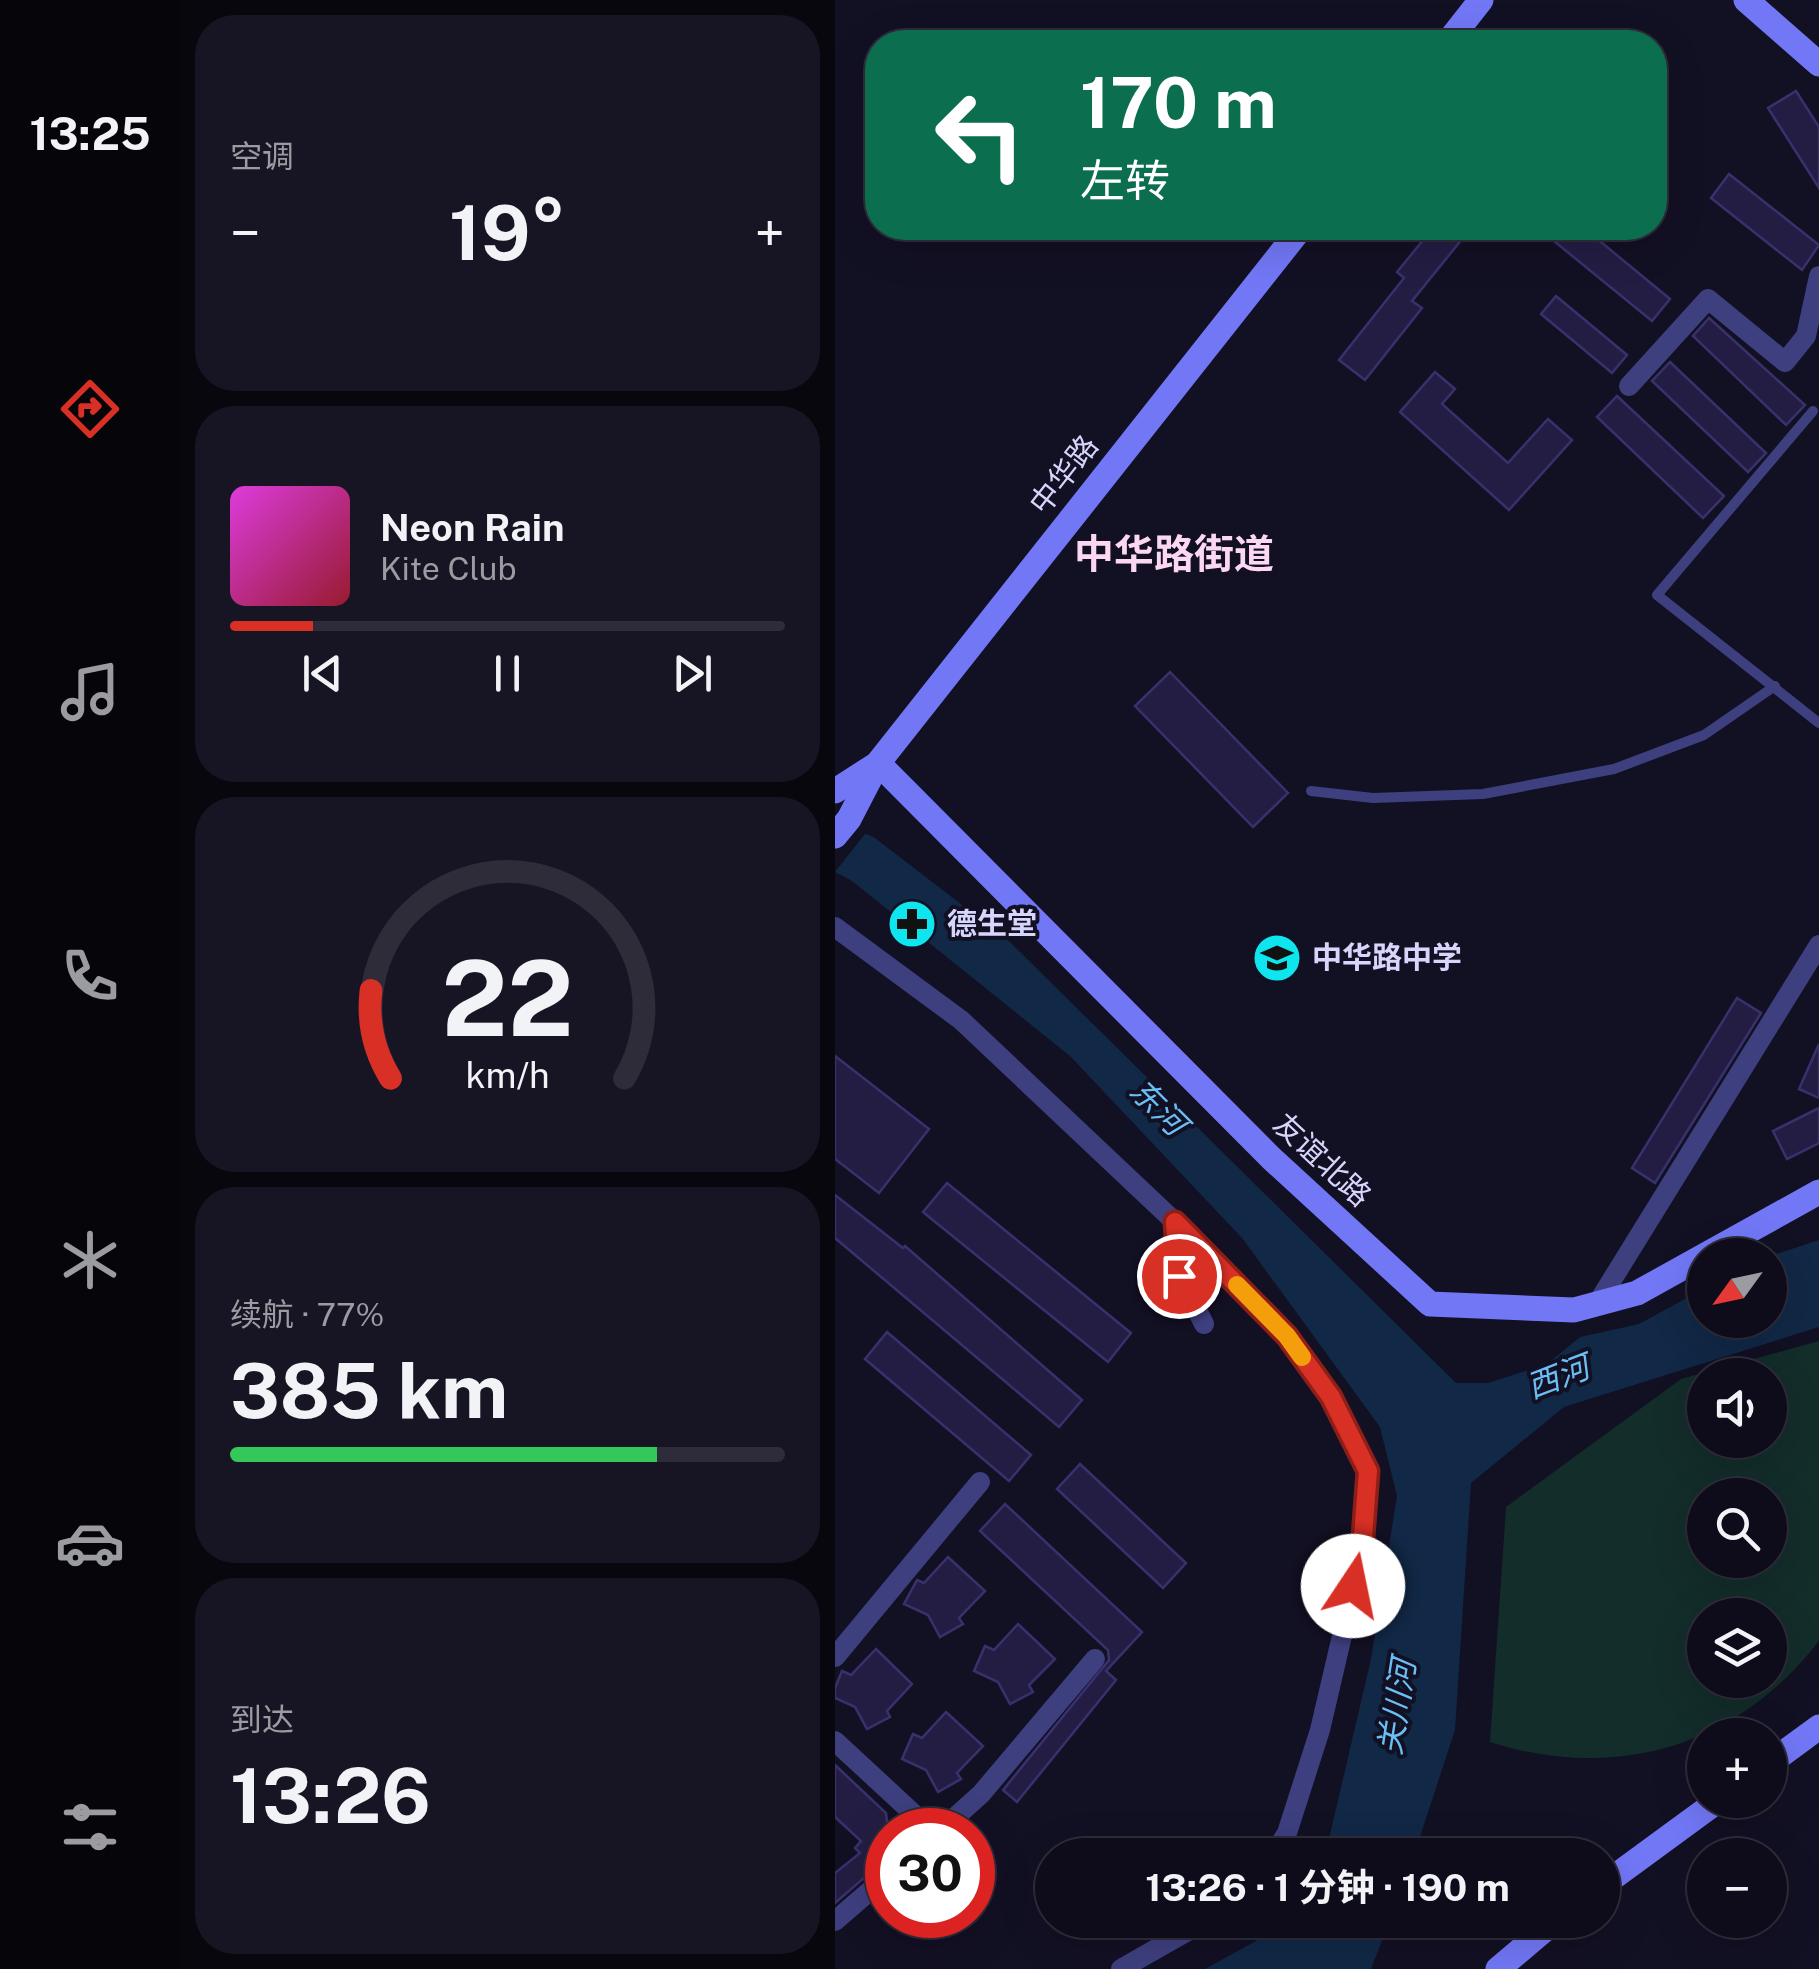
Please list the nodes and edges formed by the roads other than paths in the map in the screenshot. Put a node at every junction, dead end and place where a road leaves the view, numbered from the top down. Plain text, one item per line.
1 (1481, 0) edge
2 (1746, 0) edge
3 (1457, 30) edge
4 (1819, 64) edge
5 (1292, 240) edge
6 (1819, 276) edge
7 (1629, 386) dead end
8 (1813, 411) dead end
9 (1775, 686) junction
10 (1819, 723) edge
11 (878, 763) junction
12 (835, 791) edge
13 (1311, 792) dead end
14 (842, 827) edge
15 (835, 927) edge
16 (1819, 945) edge
17 (1819, 1192) edge
18 (1175, 1222) junction
19 (1597, 1304) junction
20 (1204, 1324) dead end
21 (980, 1482) dead end
22 (835, 1657) edge
23 (1095, 1659) dead end
24 (1819, 1727) edge
25 (835, 1741) edge
26 (1787, 1751) edge
27 (907, 1808) edge
28 (965, 1808) edge
29 (1694, 1818) edge
30 (1283, 1838) edge
31 (1620, 1873) edge
32 (865, 1895) edge
33 (835, 1921) edge
34 (1175, 1938) edge
35 (1534, 1938) edge
36 (1121, 1969) edge
37 (1497, 1969) edge

1 - 3 street
2 - 4 street
5 - 11 street, 中华路
6 - 7 street
8 - 9 lane
9 - 10 lane
9 - 13 lane
11 - 12 street, 中华路
11 - 14 street, 中华路
11 - 19 street, 友谊北路
15 - 18 street
16 - 19 street
17 - 19 street, 友谊北路
18 - 20 street
18 - 30 street
21 - 22 street
23 - 28 street
24 - 26 street
25 - 27 street
29 - 31 street
32 - 33 street
34 - 36 street
35 - 37 street

